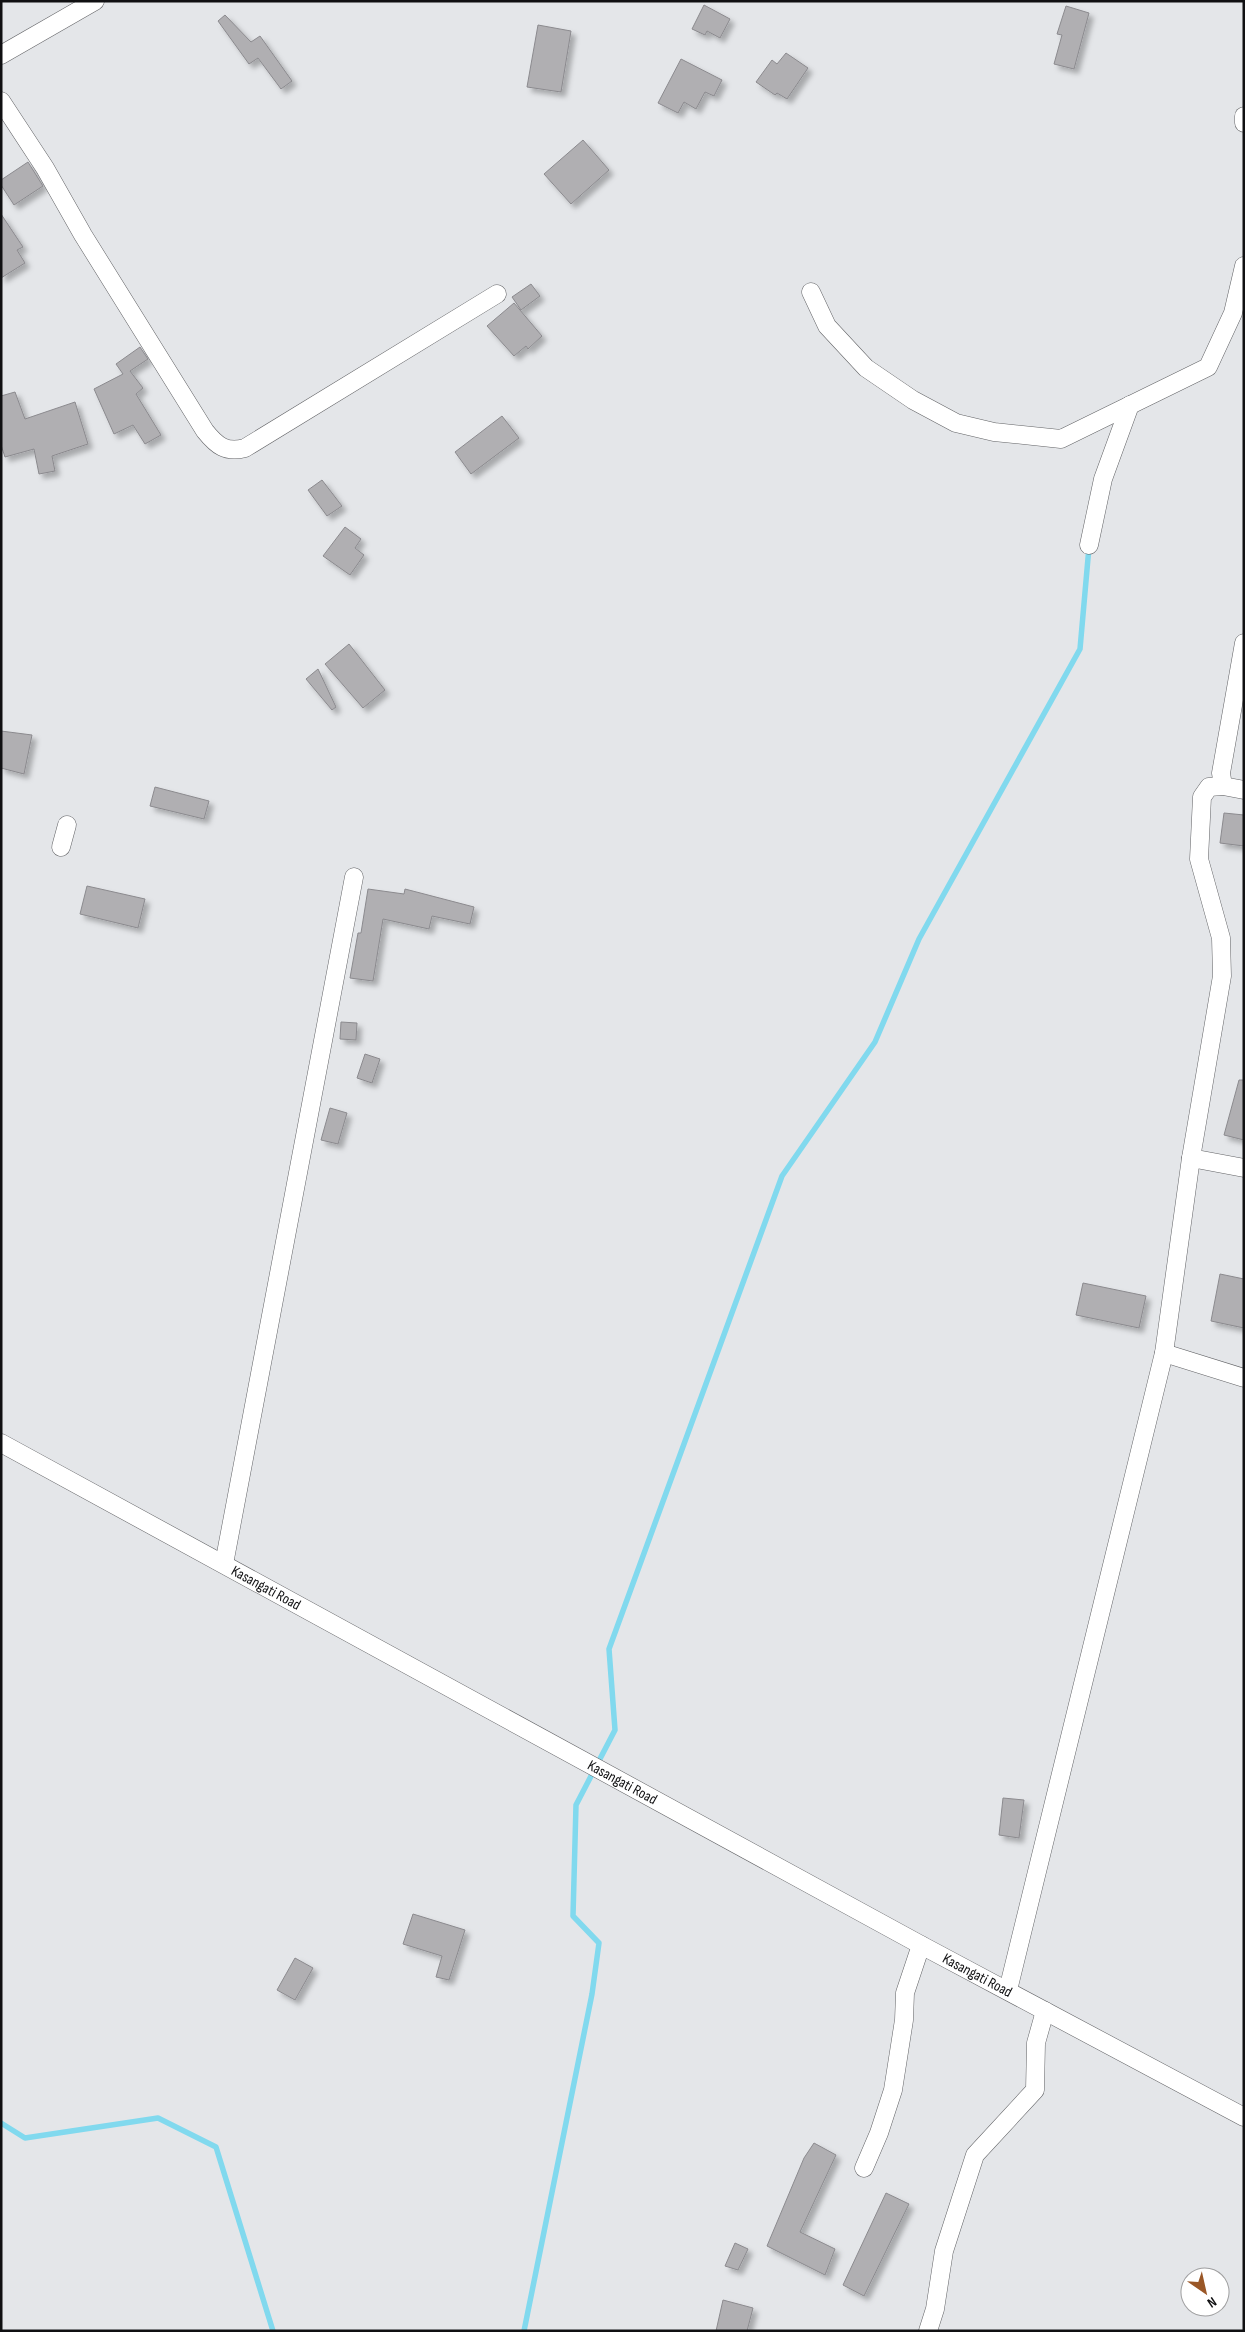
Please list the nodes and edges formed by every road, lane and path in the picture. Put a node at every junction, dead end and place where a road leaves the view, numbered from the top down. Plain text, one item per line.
1 (95, 1) edge
2 (1, 55) edge
3 (1, 101) edge
4 (1244, 116) edge
5 (1244, 123) edge
6 (1244, 266) edge
7 (811, 292) dead end
8 (497, 294) dead end
9 (1130, 405) junction
10 (1090, 545) dead end
11 (1244, 643) edge
12 (1223, 786) junction
13 (1244, 790) edge
14 (67, 825) dead end
15 (61, 847) dead end
16 (354, 877) dead end
17 (1191, 1158) junction
18 (1244, 1168) edge
19 (1164, 1354) junction
20 (1244, 1378) edge
21 (1, 1443) edge
22 (224, 1564) junction
23 (921, 1945) junction
24 (1008, 1990) junction
25 (1045, 2011) junction
26 (1244, 2117) edge
27 (864, 2168) dead end
28 (928, 2331) edge

1 - 2 street
3 - 8 street
4 - 5 street
6 - 9 street
7 - 9 street
9 - 10 street
11 - 12 street
12 - 13 street
12 - 17 street
14 - 15 street
16 - 22 street
17 - 18 street
17 - 19 street
19 - 20 street
19 - 24 street
21 - 22 street, Kasangati Road
22 - 23 street, Kasangati Road
23 - 24 street, Kasangati Road
23 - 27 street
24 - 25 street, Kasangati Road
25 - 26 street, Kasangati Road
25 - 28 street

